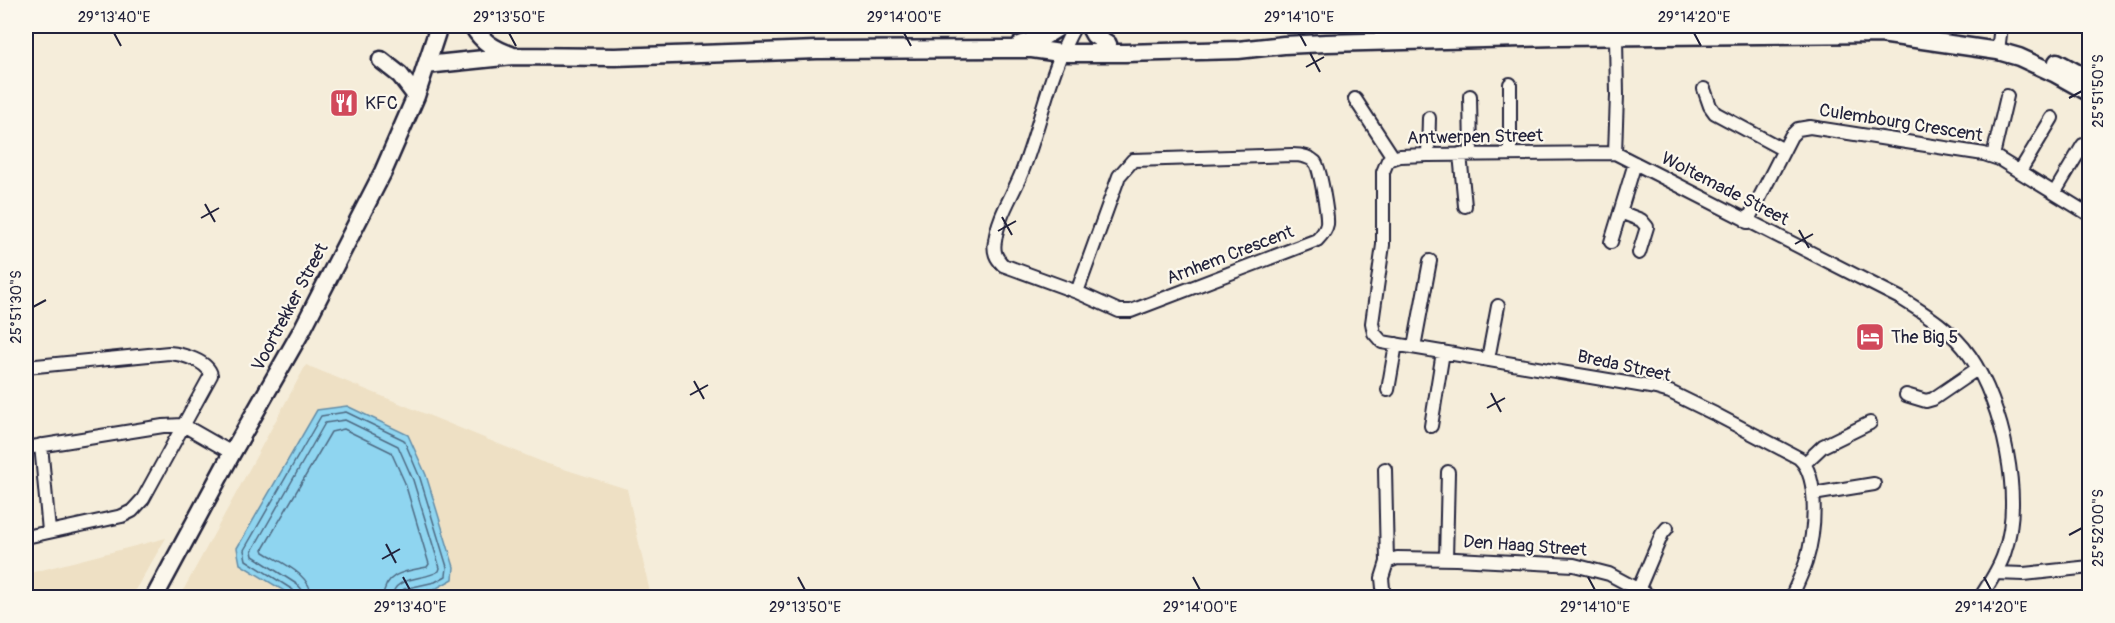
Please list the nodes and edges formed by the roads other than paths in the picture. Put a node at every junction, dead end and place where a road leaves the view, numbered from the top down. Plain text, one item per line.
1 (439, 26) edge
2 (473, 26) edge
3 (1061, 26) edge
4 (1075, 26) edge
5 (1089, 26) edge
6 (1616, 38) junction
7 (2000, 39) edge
8 (1108, 44) junction
9 (1284, 45) junction
10 (1002, 49) junction
11 (1062, 49) junction
12 (513, 56) junction
13 (381, 60) dead end
14 (426, 65) junction
15 (2090, 80) edge
16 (1510, 84) dead end
17 (1704, 89) dead end
18 (2090, 93) edge
19 (416, 96) junction
20 (1470, 96) dead end
21 (2007, 96) dead end
22 (1355, 99) dead end
23 (1429, 118) dead end
24 (2052, 118) dead end
25 (2083, 145) dead end
26 (1784, 150) junction
27 (1509, 153) junction
28 (1615, 153) junction
29 (1465, 154) junction
30 (1428, 155) junction
31 (1993, 156) junction
32 (1393, 157) junction
33 (1635, 163) junction
34 (2020, 171) junction
35 (2055, 192) junction
36 (1465, 206) dead end
37 (1620, 212) junction
38 (2089, 213) edge
39 (1748, 222) junction
40 (1611, 242) dead end
41 (1383, 245) joint
42 (1639, 254) dead end
43 (1430, 261) dead end
44 (1077, 292) junction
45 (1498, 306) dead end
46 (1396, 344) junction
47 (1414, 347) junction
48 (1443, 352) junction
49 (1488, 359) junction
50 (26, 367) edge
51 (1977, 369) junction
52 (1388, 390) dead end
53 (1906, 395) dead end
54 (1870, 423) dead end
55 (183, 425) junction
56 (1431, 426) dead end
57 (41, 445) junction
58 (26, 448) edge
59 (232, 453) junction
60 (1805, 463) junction
61 (1385, 469) dead end
62 (1448, 472) dead end
63 (1874, 484) dead end
64 (1813, 494) junction
65 (1667, 528) dead end
66 (50, 531) junction
67 (26, 537) edge
68 (1446, 559) junction
69 (1388, 562) junction
70 (2090, 567) edge
71 (1995, 573) junction
72 (1639, 588) junction
73 (154, 597) edge
74 (1384, 597) edge
75 (1654, 597) edge
76 (1791, 597) edge
77 (1980, 597) edge

1 - 14 main road, Voortrekker Street
2 - 12 main road
3 - 10 main road
4 - 11 street
5 - 8 main road
6 - 7 main road
6 - 9 main road
6 - 28 street
7 - 15 main road
7 - 18 main road
8 - 9 main road
8 - 11 main road
9 - 11 main road
10 - 11 main road
10 - 12 main road
11 - 44 street, Arnhem Crescent
12 - 14 main road
13 - 19 main road
14 - 19 main road, Voortrekker Street
16 - 27 street
17 - 26 street
19 - 59 main road, Voortrekker Street
20 - 29 street
21 - 31 street
22 - 32 street
23 - 30 street
24 - 34 street
25 - 35 street
26 - 31 street, Culembourg Crescent
26 - 39 street, Culembourg Crescent
27 - 28 street, Antwerpen Street
27 - 29 street, Antwerpen Street
28 - 33 street, Woltemade Street
29 - 30 street, Antwerpen Street
29 - 36 street
30 - 32 street, Antwerpen Street
31 - 34 street, Culembourg Crescent
32 - 41 street, Antwerpen Street
33 - 37 street
33 - 39 street, Woltemade Street
34 - 35 street, Culembourg Crescent
35 - 38 street, Culembourg Crescent
37 - 40 street
37 - 42 street
39 - 51 street, Woltemade Street
41 - 46 street, Breda Street
43 - 47 street
44 - 44 street, Arnhem Crescent
45 - 49 street
46 - 47 street, Breda Street
46 - 52 street
47 - 48 street, Breda Street
48 - 49 street, Breda Street
48 - 56 street
49 - 60 street, Breda Street
50 - 55 street
51 - 53 street
51 - 71 street, Woltemade Street
54 - 60 street
55 - 57 street
55 - 59 street
55 - 66 street
57 - 58 street
57 - 66 street
59 - 73 main road, Voortrekker Street
60 - 64 street
61 - 69 street
62 - 68 street
63 - 64 street
64 - 76 street
65 - 72 street
66 - 67 street
68 - 69 street, Den Haag Street
68 - 72 street, Den Haag Street
69 - 74 street
70 - 71 street
71 - 77 street, Woltemade Street
72 - 75 street, Den Haag Street

